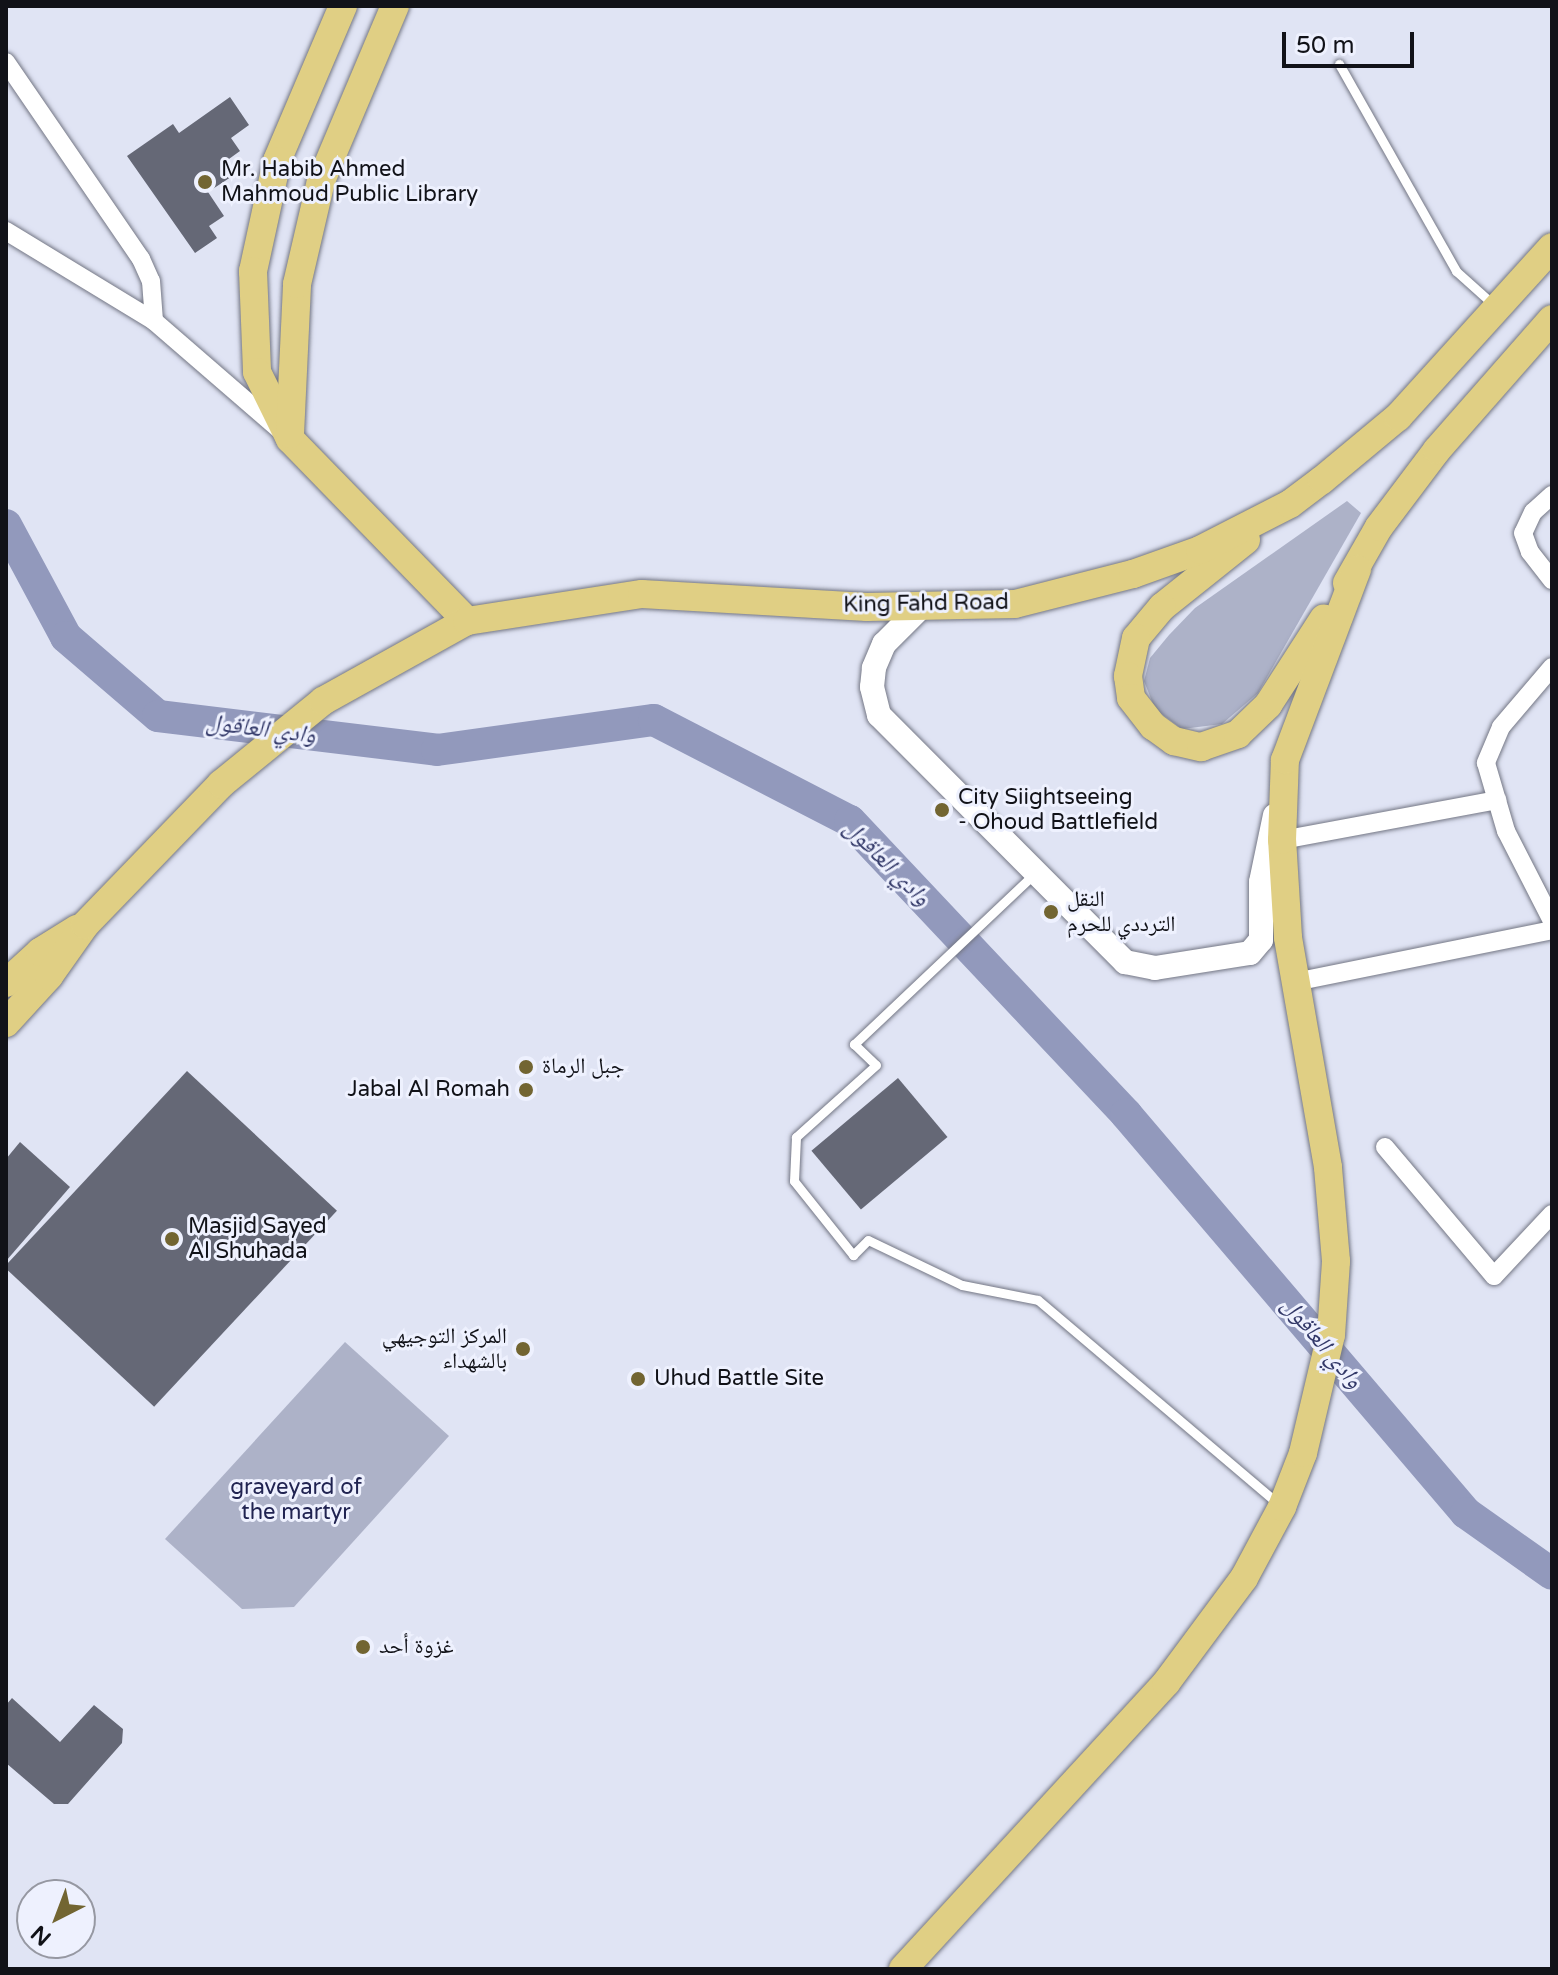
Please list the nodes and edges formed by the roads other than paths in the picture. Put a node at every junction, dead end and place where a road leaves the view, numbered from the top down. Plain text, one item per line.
1 (343, 6) edge
2 (395, 6) edge
3 (6, 62) edge
4 (1339, 64) dead end
5 (6, 231) edge
6 (1552, 247) edge
7 (1498, 309) junction
8 (1552, 319) edge
9 (154, 321) junction
10 (290, 439) junction
11 (1552, 495) edge
12 (1290, 504) junction
13 (1357, 569) junction
14 (1552, 580) edge
15 (921, 607) junction
16 (467, 621) junction
17 (1552, 667) edge
18 (1285, 760) junction
19 (1497, 800) junction
20 (1282, 840) junction
21 (1034, 874) junction
22 (1552, 921) edge
23 (85, 925) junction
24 (1552, 930) edge
25 (1295, 982) junction
26 (6, 983) edge
27 (6, 1023) edge
28 (1385, 1147) dead end
29 (1552, 1214) edge
30 (1282, 1507) junction
31 (903, 1969) edge

1 - 10 main road
2 - 10 main road
3 - 9 street
4 - 7 lane
5 - 9 street
6 - 7 main road, King Fahd Road
7 - 12 main road, King Fahd Road
8 - 13 main road
9 - 10 street
10 - 16 main road
11 - 14 street
12 - 13 main road
12 - 15 main road, King Fahd Road
13 - 18 main road
15 - 16 main road, King Fahd Road
15 - 21 street
16 - 23 main road, King Fahd Road
17 - 19 street
18 - 20 main road
18 - 21 street
19 - 20 street
19 - 22 street
20 - 25 main road
21 - 30 lane
23 - 26 main road
23 - 27 main road
24 - 25 street
25 - 30 main road
28 - 29 street
30 - 31 main road

